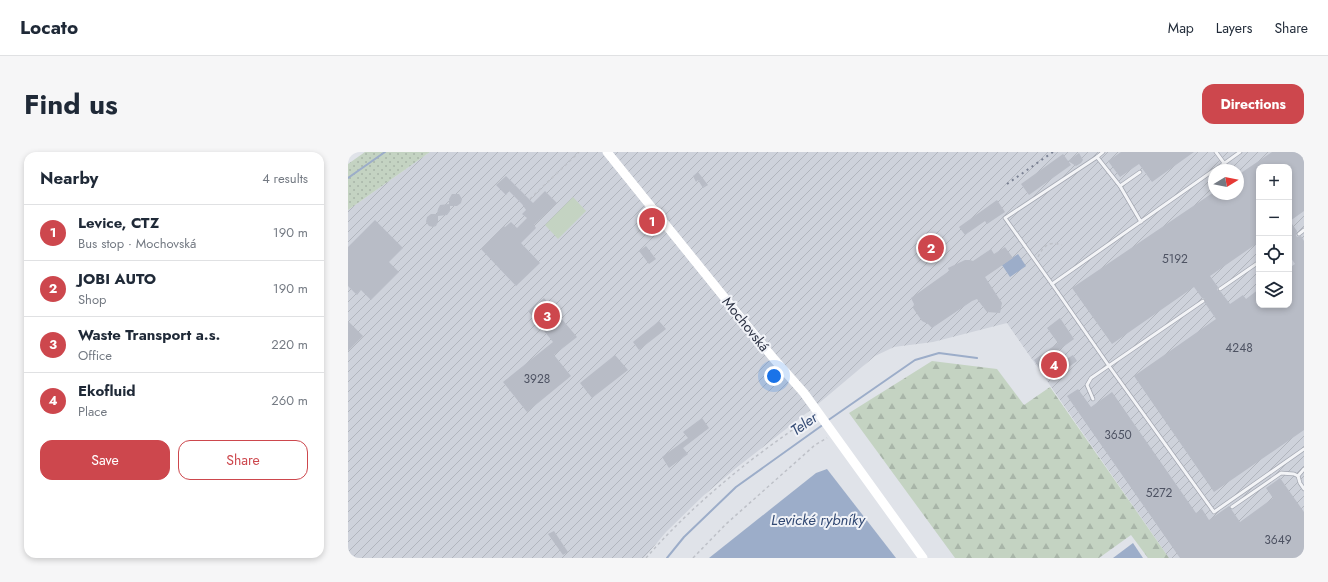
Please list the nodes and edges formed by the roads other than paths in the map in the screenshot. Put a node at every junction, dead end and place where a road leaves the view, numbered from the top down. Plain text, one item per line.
1 (607, 152) edge
2 (1103, 152) edge
3 (1216, 152) edge
4 (1240, 152) edge
5 (1097, 157) junction
6 (1224, 163) joint
7 (1140, 172) dead end
8 (1208, 174) edge
9 (1120, 186) junction
10 (1141, 222) junction
11 (1304, 230) edge
12 (1299, 234) dead end
13 (1256, 264) edge
14 (1052, 284) junction
15 (1220, 289) dead end
16 (1203, 301) dead end
17 (1109, 366) junction
18 (1093, 399) dead end
19 (1304, 449) edge
20 (1304, 469) edge
21 (1298, 476) junction
22 (1304, 489) edge
23 (1232, 507) dead end
24 (923, 558) edge

1 - 24 street, Mochovská
2 - 5 lane
3 - 6 lane
4 - 6 lane
5 - 9 lane
5 - 14 lane
7 - 9 lane
8 - 10 lane
9 - 10 lane
10 - 14 lane
11 - 12 lane
13 - 15 lane
14 - 17 lane
16 - 17 lane
17 - 18 lane
17 - 19 lane
20 - 21 lane
21 - 22 lane
21 - 23 lane

